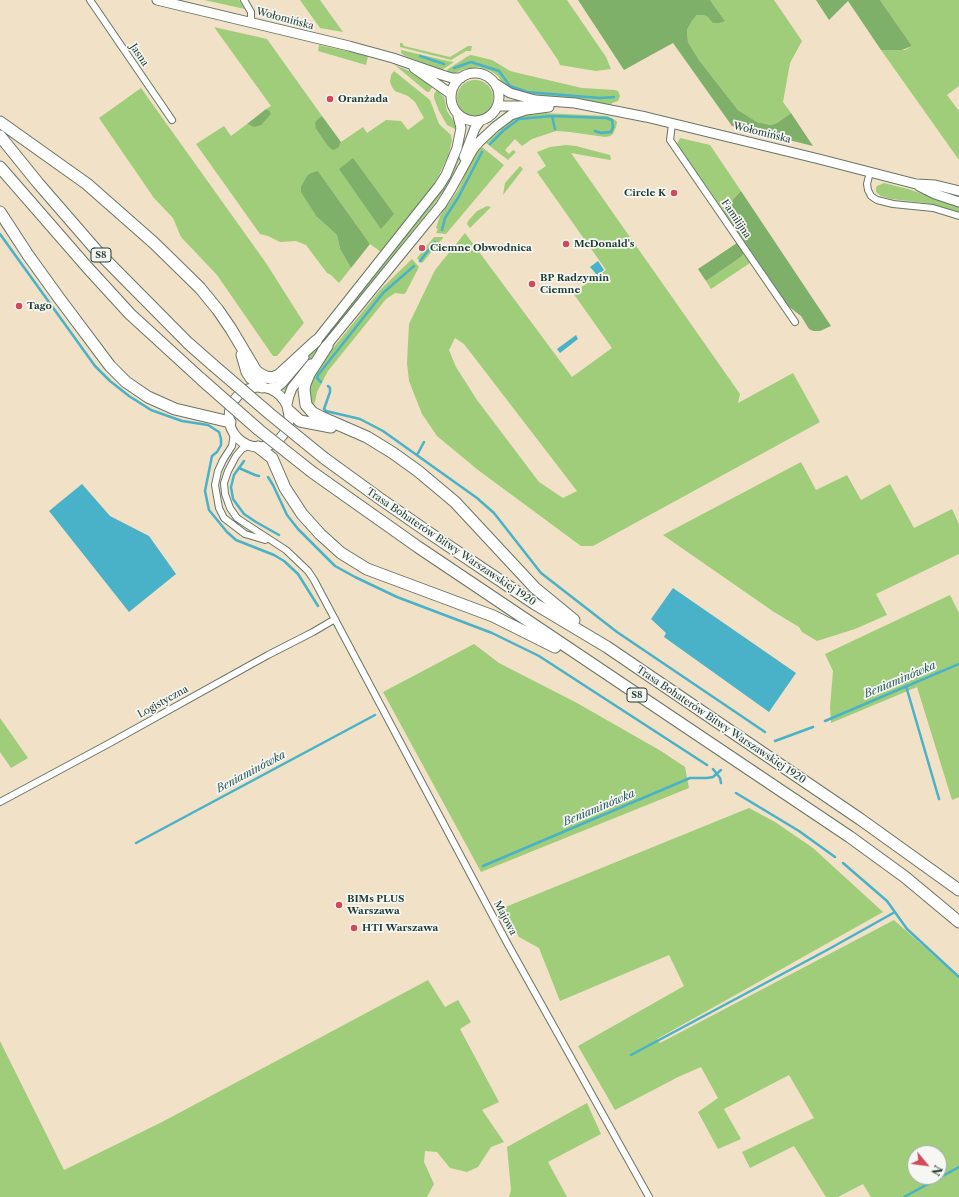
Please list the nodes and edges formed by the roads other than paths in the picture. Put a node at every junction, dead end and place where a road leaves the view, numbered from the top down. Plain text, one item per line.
1 (90, 0) edge
2 (157, 0) edge
3 (244, 0) edge
4 (250, 22) junction
5 (406, 63) junction
6 (461, 78) junction
7 (496, 84) junction
8 (451, 94) junction
9 (498, 106) junction
10 (549, 107) junction
11 (602, 108) junction
12 (458, 116) junction
13 (172, 120) dead end
14 (480, 121) junction
15 (0, 122) edge
16 (672, 124) junction
17 (0, 136) edge
18 (0, 167) edge
19 (870, 172) junction
20 (459, 174) junction
21 (916, 184) junction
22 (959, 191) edge
23 (959, 202) edge
24 (0, 212) edge
25 (959, 216) edge
26 (795, 322) dead end
27 (236, 338) junction
28 (316, 341) junction
29 (327, 346) junction
30 (266, 388) junction
31 (288, 408) junction
32 (230, 422) junction
33 (350, 430) junction
34 (234, 433) junction
35 (254, 446) junction
36 (270, 541) junction
37 (335, 619) junction
38 (607, 647) junction
39 (595, 667) junction
40 (0, 802) edge
41 (959, 890) edge
42 (959, 922) edge
43 (649, 1197) edge

1 - 13 street, Jasna
2 - 4 main road, Wołomińska
3 - 4 street
4 - 5 main road, Wołomińska
5 - 6 main road, Wołomińska
5 - 8 main road, Wołomińska
6 - 7 main road
6 - 8 main road
7 - 9 main road
7 - 11 main road, Wołomińska
8 - 12 main road
9 - 10 main road, Wołomińska
9 - 14 main road
10 - 11 main road, Wołomińska
10 - 20 main road
11 - 16 main road, Wołomińska
12 - 14 main road
12 - 28 main road
14 - 20 main road
15 - 27 highway
16 - 19 main road, Wołomińska
16 - 26 street, Familijna
17 - 38 highway, Trasa Bohaterów Bitwy Warszawskiej 1920 / S8, bridge
18 - 39 highway, Trasa Bohaterów Bitwy Warszawskiej 1920 / S8, bridge
19 - 21 main road, Wołomińska
19 - 25 street
20 - 29 main road
21 - 22 main road, Wołomińska
21 - 23 main road, Wołomińska
24 - 32 highway
27 - 28 highway
27 - 30 highway
28 - 30 main road
29 - 31 main road
29 - 33 highway
30 - 31 main road
30 - 32 main road
31 - 33 highway
31 - 35 main road
32 - 34 main road
33 - 38 highway
34 - 35 main road
34 - 36 street
35 - 36 street
35 - 39 highway
36 - 37 street, Majowa
37 - 40 street, Logistyczna
37 - 43 street, Majowa
38 - 41 highway, Trasa Bohaterów Bitwy Warszawskiej 1920 / S8
39 - 42 highway, Trasa Bohaterów Bitwy Warszawskiej 1920 / S8

